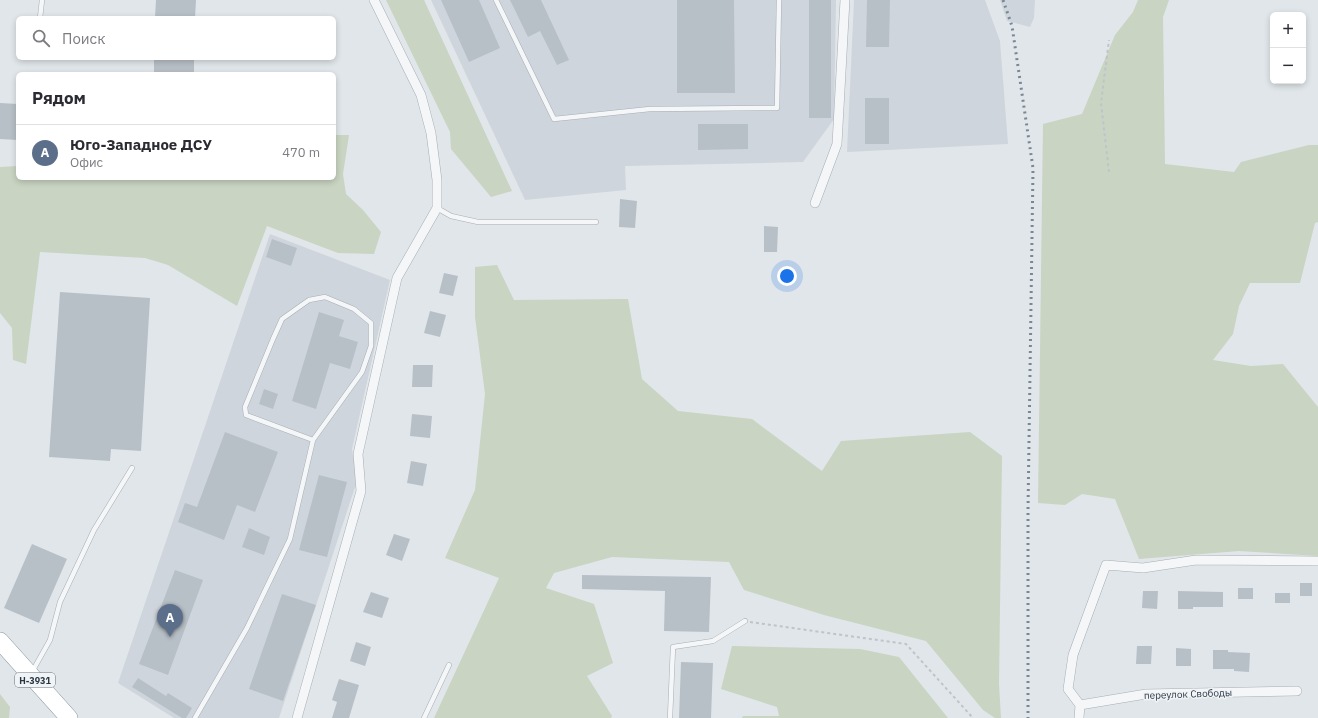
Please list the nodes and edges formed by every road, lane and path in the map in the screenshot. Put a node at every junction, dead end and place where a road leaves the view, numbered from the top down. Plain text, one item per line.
1 (42, 0) edge
2 (374, 0) edge
3 (496, 0) edge
4 (779, 0) edge
5 (845, 0) edge
6 (40, 16) edge
7 (1109, 40) dead end
8 (1109, 172) dead end
9 (815, 203) dead end
10 (437, 208) junction
11 (596, 222) dead end
12 (313, 440) junction
13 (132, 468) dead end
14 (1318, 561) edge
15 (745, 621) joint
16 (0, 641) edge
17 (449, 665) dead end
18 (30, 675) junction
19 (1297, 691) dead end
20 (1080, 705) junction
21 (70, 718) edge
22 (195, 718) edge
23 (297, 718) edge
24 (424, 718) edge
25 (670, 718) edge
26 (973, 718) edge
27 (1079, 718) edge

1 - 6 lane
2 - 10 street
3 - 4 lane
5 - 9 street
7 - 8 path
10 - 11 lane
10 - 23 street
12 - 12 lane
12 - 22 lane
13 - 18 lane
14 - 20 street
15 - 25 lane
15 - 26 path
16 - 18 highway, Н-3931
17 - 24 lane
18 - 21 highway, Н-3931
19 - 20 street, переулок Свободы
20 - 27 street

